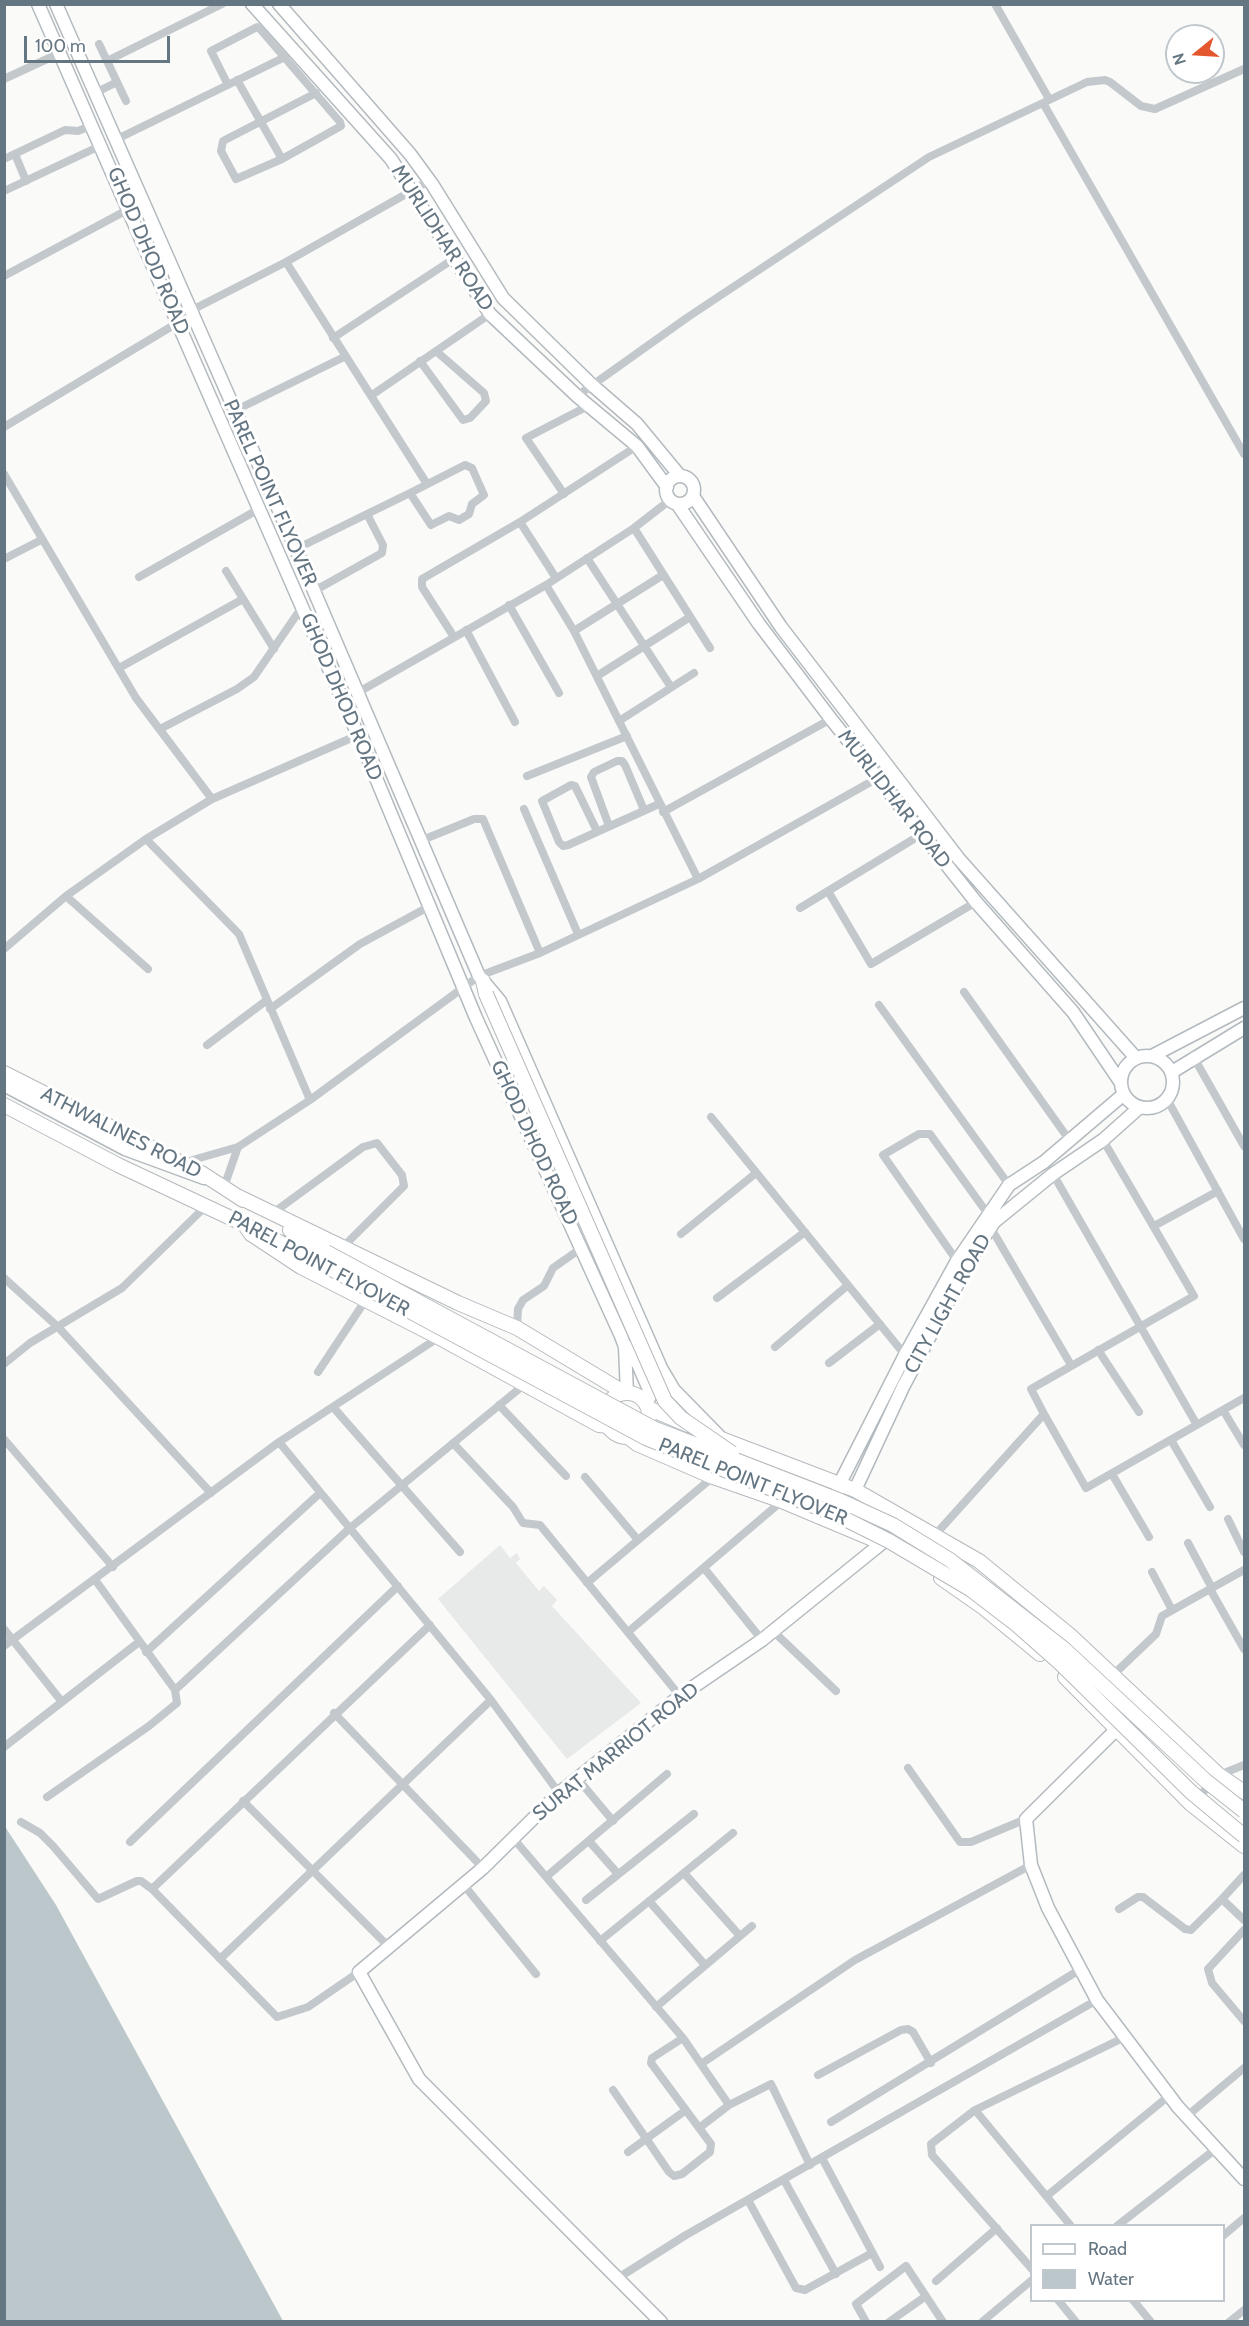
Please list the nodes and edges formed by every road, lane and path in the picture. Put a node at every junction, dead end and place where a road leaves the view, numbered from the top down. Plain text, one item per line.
1 (39, 4) edge
2 (57, 4) edge
3 (222, 4) edge
4 (252, 4) edge
5 (279, 4) edge
6 (995, 4) edge
7 (99, 44) dead end
8 (60, 53) junction
9 (285, 57) junction
10 (107, 61) junction
11 (1245, 69) edge
12 (4, 80) edge
13 (237, 80) junction
14 (117, 82) junction
15 (228, 85) junction
16 (95, 93) junction
17 (316, 93) junction
18 (126, 100) dead end
19 (1046, 101) junction
20 (261, 121) junction
21 (93, 125) junction
22 (116, 140) junction
23 (102, 145) junction
24 (15, 154) junction
25 (4, 159) edge
26 (282, 159) junction
27 (26, 181) junction
28 (429, 181) junction
29 (4, 191) edge
30 (412, 192) junction
31 (129, 209) junction
32 (455, 258) junction
33 (286, 262) junction
34 (4, 276) edge
35 (190, 311) junction
36 (490, 314) junction
37 (179, 322) junction
38 (333, 338) junction
39 (436, 351) junction
40 (344, 357) junction
41 (420, 361) junction
42 (592, 385) junction
43 (372, 395) junction
44 (577, 396) junction
45 (590, 405) junction
46 (234, 411) junction
47 (4, 427) edge
48 (637, 446) junction
49 (1245, 454) edge
50 (4, 474) edge
51 (680, 476) junction
52 (427, 484) junction
53 (667, 488) junction
54 (410, 493) junction
55 (564, 494) junction
56 (693, 496) junction
57 (674, 502) junction
58 (259, 509) junction
59 (367, 514) junction
60 (519, 522) junction
61 (634, 528) junction
62 (41, 540) junction
63 (296, 549) junction
64 (587, 558) junction
65 (4, 559) edge
66 (226, 571) dead end
67 (663, 575) junction
68 (139, 577) dead end
69 (556, 578) junction
70 (546, 585) junction
71 (314, 591) junction
72 (243, 599) junction
73 (617, 604) junction
74 (509, 605) junction
75 (302, 607) junction
76 (690, 617) junction
77 (466, 630) junction
78 (574, 631) junction
79 (454, 637) junction
80 (644, 646) junction
81 (710, 648) dead end
82 (274, 650) junction
83 (119, 668) junction
84 (694, 673) dead end
85 (597, 676) junction
86 (669, 684) dead end
87 (357, 693) junction
88 (559, 693) dead end
89 (831, 719) junction
90 (515, 722) dead end
91 (619, 722) junction
92 (159, 729) junction
93 (372, 729) junction
94 (358, 735) junction
95 (627, 736) junction
96 (892, 770) junction
97 (528, 776) dead end
98 (878, 778) junction
99 (212, 799) junction
100 (661, 808) junction
101 (524, 809) dead end
102 (644, 810) junction
103 (609, 826) junction
104 (597, 831) junction
105 (922, 834) junction
106 (146, 838) junction
107 (420, 841) junction
108 (698, 879) junction
109 (828, 891) junction
110 (66, 896) junction
111 (976, 902) junction
112 (430, 906) junction
113 (800, 908) dead end
114 (578, 934) junction
115 (4, 949) edge
116 (540, 953) junction
117 (148, 969) dead end
118 (483, 984) junction
119 (464, 987) junction
120 (964, 992) dead end
121 (267, 1000) junction
122 (879, 1005) dead end
123 (1245, 1008) edge
124 (270, 1009) junction
125 (1245, 1028) edge
126 (207, 1045) dead end
127 (1152, 1056) junction
128 (1193, 1056) junction
129 (1136, 1058) junction
130 (1172, 1072) junction
131 (4, 1073) edge
132 (4, 1085) edge
133 (1123, 1089) junction
134 (1167, 1099) junction
135 (310, 1100) junction
136 (4, 1105) edge
137 (1140, 1107) junction
138 (711, 1117) dead end
139 (1103, 1140) junction
140 (1070, 1141) junction
141 (1245, 1146) edge
142 (238, 1147) junction
143 (181, 1163) junction
144 (756, 1173) junction
145 (1053, 1174) junction
146 (208, 1177) junction
147 (1009, 1185) junction
148 (224, 1187) junction
149 (1218, 1191) junction
150 (237, 1196) junction
151 (207, 1205) junction
152 (273, 1213) junction
153 (991, 1221) junction
154 (244, 1224) junction
155 (1154, 1226) junction
156 (805, 1232) junction
157 (681, 1234) dead end
158 (1245, 1239) edge
159 (343, 1247) junction
160 (583, 1247) junction
161 (323, 1257) junction
162 (957, 1262) junction
163 (4, 1278) edge
164 (848, 1285) junction
165 (717, 1298) dead end
166 (365, 1301) junction
167 (458, 1303) junction
168 (880, 1324) junction
169 (1139, 1325) junction
170 (57, 1327) junction
171 (518, 1328) junction
172 (440, 1338) junction
173 (623, 1343) junction
174 (775, 1347) dead end
175 (1098, 1350) junction
176 (905, 1355) junction
177 (829, 1363) dead end
178 (4, 1364) edge
179 (1071, 1365) junction
180 (318, 1372) dead end
181 (525, 1384) junction
182 (626, 1393) junction
183 (1245, 1398) edge
184 (499, 1405) junction
185 (333, 1407) junction
186 (647, 1407) junction
187 (1223, 1410) junction
188 (1139, 1412) dead end
189 (1044, 1414) junction
190 (1197, 1425) junction
191 (608, 1426) junction
192 (628, 1437) junction
193 (4, 1439) edge
194 (723, 1440) junction
195 (1170, 1440) junction
196 (279, 1442) junction
197 (453, 1443) junction
198 (1245, 1446) edge
199 (753, 1467) junction
200 (1112, 1474) junction
201 (566, 1476) dead end
202 (585, 1477) dead end
203 (719, 1479) junction
204 (840, 1483) junction
205 (401, 1485) junction
206 (855, 1490) junction
207 (211, 1493) junction
208 (320, 1493) junction
209 (782, 1501) junction
210 (1210, 1507) dead end
211 (1228, 1519) dead end
212 (832, 1522) junction
213 (350, 1528) junction
214 (935, 1535) junction
215 (1149, 1537) dead end
216 (638, 1540) junction
217 (882, 1543) junction
218 (1188, 1543) dead end
219 (460, 1552) dead end
220 (1245, 1552) edge
221 (113, 1568) junction
222 (704, 1568) junction
223 (1245, 1570) edge
224 (1152, 1572) dead end
225 (96, 1581) junction
226 (588, 1583) junction
227 (398, 1586) junction
228 (1211, 1589) junction
229 (1173, 1610) junction
230 (430, 1625) junction
231 (4, 1629) edge
232 (773, 1631) junction
233 (628, 1632) junction
234 (13, 1640) junction
235 (762, 1640) junction
236 (139, 1642) junction
237 (1243, 1644) edge
238 (4, 1646) edge
239 (146, 1652) junction
240 (1113, 1675) junction
241 (175, 1690) junction
242 (836, 1691) dead end
243 (680, 1696) junction
244 (491, 1700) junction
245 (62, 1702) junction
246 (1143, 1703) junction
247 (334, 1713) junction
248 (1116, 1729) junction
249 (4, 1747) edge
250 (1245, 1764) edge
251 (908, 1768) dead end
252 (667, 1774) dead end
253 (1219, 1775) junction
254 (578, 1779) junction
255 (403, 1784) junction
256 (1245, 1792) edge
257 (559, 1793) junction
258 (46, 1797) dead end
259 (243, 1802) junction
260 (1191, 1804) junction
261 (1245, 1811) edge
262 (694, 1814) dead end
263 (1026, 1819) junction
264 (614, 1821) junction
265 (21, 1822) dead end
266 (733, 1833) dead end
267 (1245, 1836) edge
268 (513, 1838) junction
269 (589, 1841) junction
270 (130, 1842) dead end
271 (1245, 1846) edge
272 (1031, 1865) junction
273 (483, 1868) junction
274 (313, 1871) junction
275 (684, 1873) junction
276 (618, 1874) junction
277 (1245, 1875) edge
278 (546, 1877) junction
279 (463, 1884) junction
280 (152, 1889) junction
281 (1222, 1899) junction
282 (586, 1900) dead end
283 (649, 1902) junction
284 (1119, 1909) dead end
285 (1245, 1920) edge
286 (752, 1926) dead end
287 (1245, 1930) edge
288 (740, 1936) junction
289 (600, 1941) junction
290 (388, 1947) junction
291 (220, 1959) junction
292 (705, 1965) junction
293 (1081, 1969) junction
294 (359, 1972) junction
295 (536, 1974) dead end
296 (1097, 2000) junction
297 (656, 2007) junction
298 (1245, 2021) edge
299 (1125, 2037) junction
300 (682, 2038) junction
301 (931, 2062) junction
302 (701, 2064) junction
303 (1245, 2068) edge
304 (818, 2076) dead end
305 (613, 2090) dead end
306 (1170, 2095) junction
307 (729, 2105) junction
308 (686, 2110) junction
309 (975, 2110) junction
310 (1187, 2116) junction
311 (831, 2122) dead end
312 (699, 2128) junction
313 (647, 2138) junction
314 (1217, 2148) junction
315 (628, 2152) dead end
316 (822, 2158) junction
317 (810, 2165) junction
318 (1245, 2179) edge
319 (784, 2180) junction
320 (1048, 2195) junction
321 (748, 2200) junction
322 (1245, 2218) edge
323 (1070, 2224) edge
324 (1120, 2224) edge
325 (997, 2229) junction
326 (1225, 2234) edge
327 (872, 2253) junction
328 (880, 2267) dead end
329 (1030, 2267) edge
330 (836, 2274) junction
331 (618, 2278) junction
332 (936, 2281) dead end
333 (1030, 2282) edge
334 (926, 2296) junction
335 (1059, 2302) edge
336 (1138, 2302) edge
337 (1245, 2310) edge
338 (661, 2322) edge
339 (866, 2322) edge
340 (889, 2322) edge
341 (943, 2322) edge
342 (982, 2322) edge
343 (1076, 2322) edge
344 (1151, 2322) edge
345 (1229, 2322) edge

1 - 8 main road, GHOD DHOD ROAD
2 - 16 main road, PAREL POINT FLYOVER
3 - 10 street
4 - 30 main road, MURLIDHAR ROAD
5 - 28 main road, MURLIDHAR ROAD
6 - 19 street
7 - 10 street
8 - 12 street
8 - 21 main road, GHOD DHOD ROAD
9 - 13 street
9 - 15 street
9 - 17 street
10 - 14 street
11 - 19 street
13 - 15 street
13 - 20 street
14 - 16 street
14 - 18 street
15 - 22 street
16 - 22 main road, PAREL POINT FLYOVER
17 - 20 street
17 - 26 street
19 - 42 street
19 - 49 street
20 - 26 street
20 - 26 street
21 - 23 main road, GHOD DHOD ROAD
21 - 24 street
22 - 35 main road, PAREL POINT FLYOVER
23 - 27 street
23 - 31 main road, GHOD DHOD ROAD
24 - 25 street
24 - 27 street
27 - 29 street
28 - 30 street
28 - 42 main road, MURLIDHAR ROAD
30 - 32 main road, MURLIDHAR ROAD
30 - 33 street
31 - 34 street
31 - 37 main road, GHOD DHOD ROAD
32 - 36 main road, MURLIDHAR ROAD
32 - 38 street
33 - 35 street
33 - 38 street
35 - 37 street
35 - 46 main road, PAREL POINT FLYOVER
36 - 39 street
36 - 44 main road, MURLIDHAR ROAD
37 - 47 street
37 - 58 main road, GHOD DHOD ROAD
38 - 40 street
39 - 41 street
39 - 41 street
40 - 43 street
40 - 46 street
41 - 43 street
42 - 44 street
42 - 51 main road, MURLIDHAR ROAD
43 - 52 street
44 - 45 main road, MURLIDHAR ROAD
45 - 48 main road, MURLIDHAR ROAD
45 - 55 street
46 - 63 main road, PAREL POINT FLYOVER
48 - 53 main road, MURLIDHAR ROAD
48 - 55 street
50 - 62 street
51 - 53 main road
51 - 56 main road
52 - 54 street
52 - 54 street
53 - 57 main road
54 - 59 street
55 - 60 street
56 - 57 main road
56 - 96 main road, MURLIDHAR ROAD
57 - 61 street
57 - 89 main road, MURLIDHAR ROAD
58 - 68 street
58 - 75 main road, GHOD DHOD ROAD
59 - 63 street
59 - 71 street
60 - 69 street
60 - 79 street
61 - 64 street
61 - 67 street
62 - 65 street
62 - 83 street
63 - 71 main road, PAREL POINT FLYOVER
64 - 69 street
64 - 73 street
66 - 72 street
67 - 73 street
67 - 76 street
69 - 70 street
70 - 74 street
70 - 78 street
71 - 87 main road, PAREL POINT FLYOVER
72 - 82 street
72 - 83 street
73 - 78 street
73 - 80 street
74 - 77 street
74 - 88 street
75 - 82 street
75 - 94 main road, GHOD DHOD ROAD
76 - 80 street
76 - 81 street
77 - 79 street
77 - 90 street
78 - 85 street
79 - 87 street
80 - 85 street
80 - 86 street
82 - 92 street
83 - 92 street
84 - 91 street
85 - 91 street
87 - 93 main road, PAREL POINT FLYOVER
89 - 98 main road, MURLIDHAR ROAD
89 - 100 street
91 - 95 street
92 - 99 street
93 - 94 street
93 - 107 main road, PAREL POINT FLYOVER
94 - 99 street
94 - 112 main road, GHOD DHOD ROAD
95 - 97 street
95 - 100 street
96 - 98 street
96 - 129 main road, MURLIDHAR ROAD
98 - 105 main road, MURLIDHAR ROAD
98 - 108 street
99 - 106 street
100 - 102 street
100 - 108 street
101 - 114 street
102 - 103 street
102 - 103 street
103 - 104 street
104 - 104 street
105 - 109 street
105 - 111 main road, MURLIDHAR ROAD
106 - 110 street
106 - 121 street
107 - 116 street
107 - 118 main road, PAREL POINT FLYOVER
108 - 114 street
109 - 111 street
109 - 113 street
110 - 115 street
110 - 117 street
111 - 133 main road, MURLIDHAR ROAD
112 - 119 main road, GHOD DHOD ROAD
112 - 124 street
114 - 116 street
116 - 118 street
118 - 119 street
118 - 194 main road, GHOD DHOD ROAD
118 - 199 main road, bridge
119 - 135 street
119 - 160 main road, GHOD DHOD ROAD
120 - 140 street
121 - 124 street
121 - 126 street
122 - 147 street
123 - 127 main road
124 - 135 street
125 - 128 main road
127 - 129 main road
127 - 130 main road
128 - 130 main road
128 - 141 street
129 - 133 main road
130 - 134 main road
131 - 143 main road, ATHWALINES ROAD
132 - 146 main road
133 - 137 main road
133 - 140 main road
134 - 137 main road, CITY LIGHT ROAD
134 - 149 street
135 - 142 street
136 - 151 main road, ATHWALINES ROAD
137 - 139 main road, CITY LIGHT ROAD
138 - 144 street
139 - 145 main road, CITY LIGHT ROAD
139 - 155 street
140 - 147 main road
142 - 143 street
142 - 148 street
143 - 146 main road, ATHWALINES ROAD
144 - 156 street
144 - 157 street
145 - 153 main road, CITY LIGHT ROAD
145 - 169 street
146 - 148 main road, ATHWALINES ROAD
147 - 153 main road
148 - 150 main road, ATHWALINES ROAD
149 - 155 street
149 - 158 street
150 - 152 main road
150 - 161 main road, PAREL POINT FLYOVER
151 - 154 main road, PAREL POINT FLYOVER
151 - 170 street
152 - 159 main road
152 - 159 street
153 - 162 main road
153 - 162 street
153 - 179 street
153 - 206 main road, CITY LIGHT ROAD
154 - 161 main road, PAREL POINT FLYOVER
154 - 166 main road
155 - 169 street
156 - 164 street
156 - 165 street
159 - 167 main road
160 - 171 street
160 - 173 main road, GHOD DHOD ROAD
161 - 199 main road, PAREL POINT FLYOVER, bridge
161 - 267 main road, PAREL POINT FLYOVER, bridge
162 - 176 main road
163 - 170 street
164 - 168 street
164 - 174 street
166 - 172 main road
166 - 180 street
167 - 171 main road
167 - 172 street
168 - 176 street
168 - 177 street
169 - 175 street
169 - 190 street
170 - 178 street
170 - 207 street
171 - 182 main road
172 - 181 main road
172 - 185 street
173 - 182 main road, GHOD DHOD ROAD
173 - 186 main road
175 - 179 street
175 - 188 street
176 - 204 main road
179 - 189 street
181 - 184 street
181 - 191 main road
182 - 186 main road
182 - 191 main road
183 - 187 street
184 - 197 street
184 - 201 street
185 - 196 street
185 - 205 street
186 - 192 main road
186 - 194 main road
187 - 190 street
187 - 198 street
189 - 200 street
189 - 214 street
190 - 195 street
191 - 192 main road
192 - 203 main road
193 - 221 street
194 - 203 main road
194 - 204 main road
195 - 200 street
195 - 210 street
196 - 207 street
196 - 208 street
197 - 205 street
197 - 226 street
199 - 261 main road, PAREL POINT FLYOVER, bridge
200 - 215 street
202 - 216 street
203 - 209 main road
203 - 216 street
204 - 206 main road
204 - 212 main road
205 - 213 street
205 - 219 street
206 - 214 main road
207 - 221 street
208 - 213 street
208 - 239 street
209 - 212 main road
209 - 222 street
211 - 220 street
212 - 217 main road
213 - 227 street
213 - 241 street
214 - 240 main road
216 - 226 street
217 - 232 main road, SURAT MARRIOT ROAD
217 - 248 main road
218 - 228 street
221 - 225 street
222 - 233 street
222 - 235 street
223 - 228 street
224 - 229 street
225 - 234 street
225 - 236 street
226 - 233 street
227 - 230 street
227 - 270 street
228 - 229 street
228 - 237 street
229 - 240 street
230 - 244 street
230 - 247 street
231 - 234 street
232 - 235 main road, SURAT MARRIOT ROAD
232 - 242 street
233 - 243 street
234 - 238 street
234 - 245 street
235 - 243 main road, SURAT MARRIOT ROAD
236 - 239 street
236 - 245 street
239 - 241 street
240 - 246 main road
241 - 258 street
243 - 254 main road, SURAT MARRIOT ROAD
244 - 255 street
244 - 257 street
245 - 249 street
246 - 248 main road
246 - 253 main road
247 - 255 street
247 - 259 street
248 - 260 main road
248 - 263 main road
250 - 253 street
251 - 263 street
252 - 264 street
253 - 256 main road
253 - 260 street
254 - 257 main road, SURAT MARRIOT ROAD
254 - 264 street
255 - 273 street
255 - 274 street
257 - 268 main road, SURAT MARRIOT ROAD
259 - 274 street
259 - 280 street
260 - 271 main road
262 - 276 street
263 - 272 main road
264 - 269 street
265 - 280 street
266 - 275 street
268 - 273 main road, SURAT MARRIOT ROAD
268 - 278 street
269 - 276 street
269 - 278 street
272 - 293 main road
272 - 302 street
273 - 279 main road, SURAT MARRIOT ROAD
274 - 290 street
274 - 291 street
275 - 283 street
275 - 288 street
276 - 282 street
277 - 281 street
278 - 289 street
279 - 290 main road, SURAT MARRIOT ROAD
279 - 295 street
280 - 291 street
281 - 284 street
281 - 285 street
283 - 289 street
283 - 292 street
286 - 288 street
287 - 298 street
288 - 292 street
289 - 297 street
290 - 294 main road, SURAT MARRIOT ROAD
291 - 294 street
292 - 297 street
293 - 296 main road
293 - 301 street
294 - 331 main road
296 - 299 main road
296 - 316 street
297 - 300 street
299 - 306 main road
299 - 309 street
300 - 302 street
300 - 308 street
301 - 304 street
301 - 311 street
302 - 307 street
303 - 310 street
305 - 313 street
306 - 310 main road
306 - 320 street
307 - 312 street
307 - 317 street
308 - 312 street
308 - 313 street
309 - 320 street
309 - 325 street
310 - 314 main road
312 - 313 street
313 - 315 street
314 - 318 main road
314 - 324 street
316 - 317 street
316 - 327 street
317 - 319 street
319 - 321 street
319 - 330 street
320 - 323 street
321 - 330 street
321 - 331 street
322 - 326 street
325 - 329 street
325 - 332 street
327 - 328 street
327 - 330 street
331 - 338 main road
333 - 342 street
334 - 339 street
334 - 340 street
334 - 341 street
335 - 343 street
336 - 344 street
337 - 345 street

